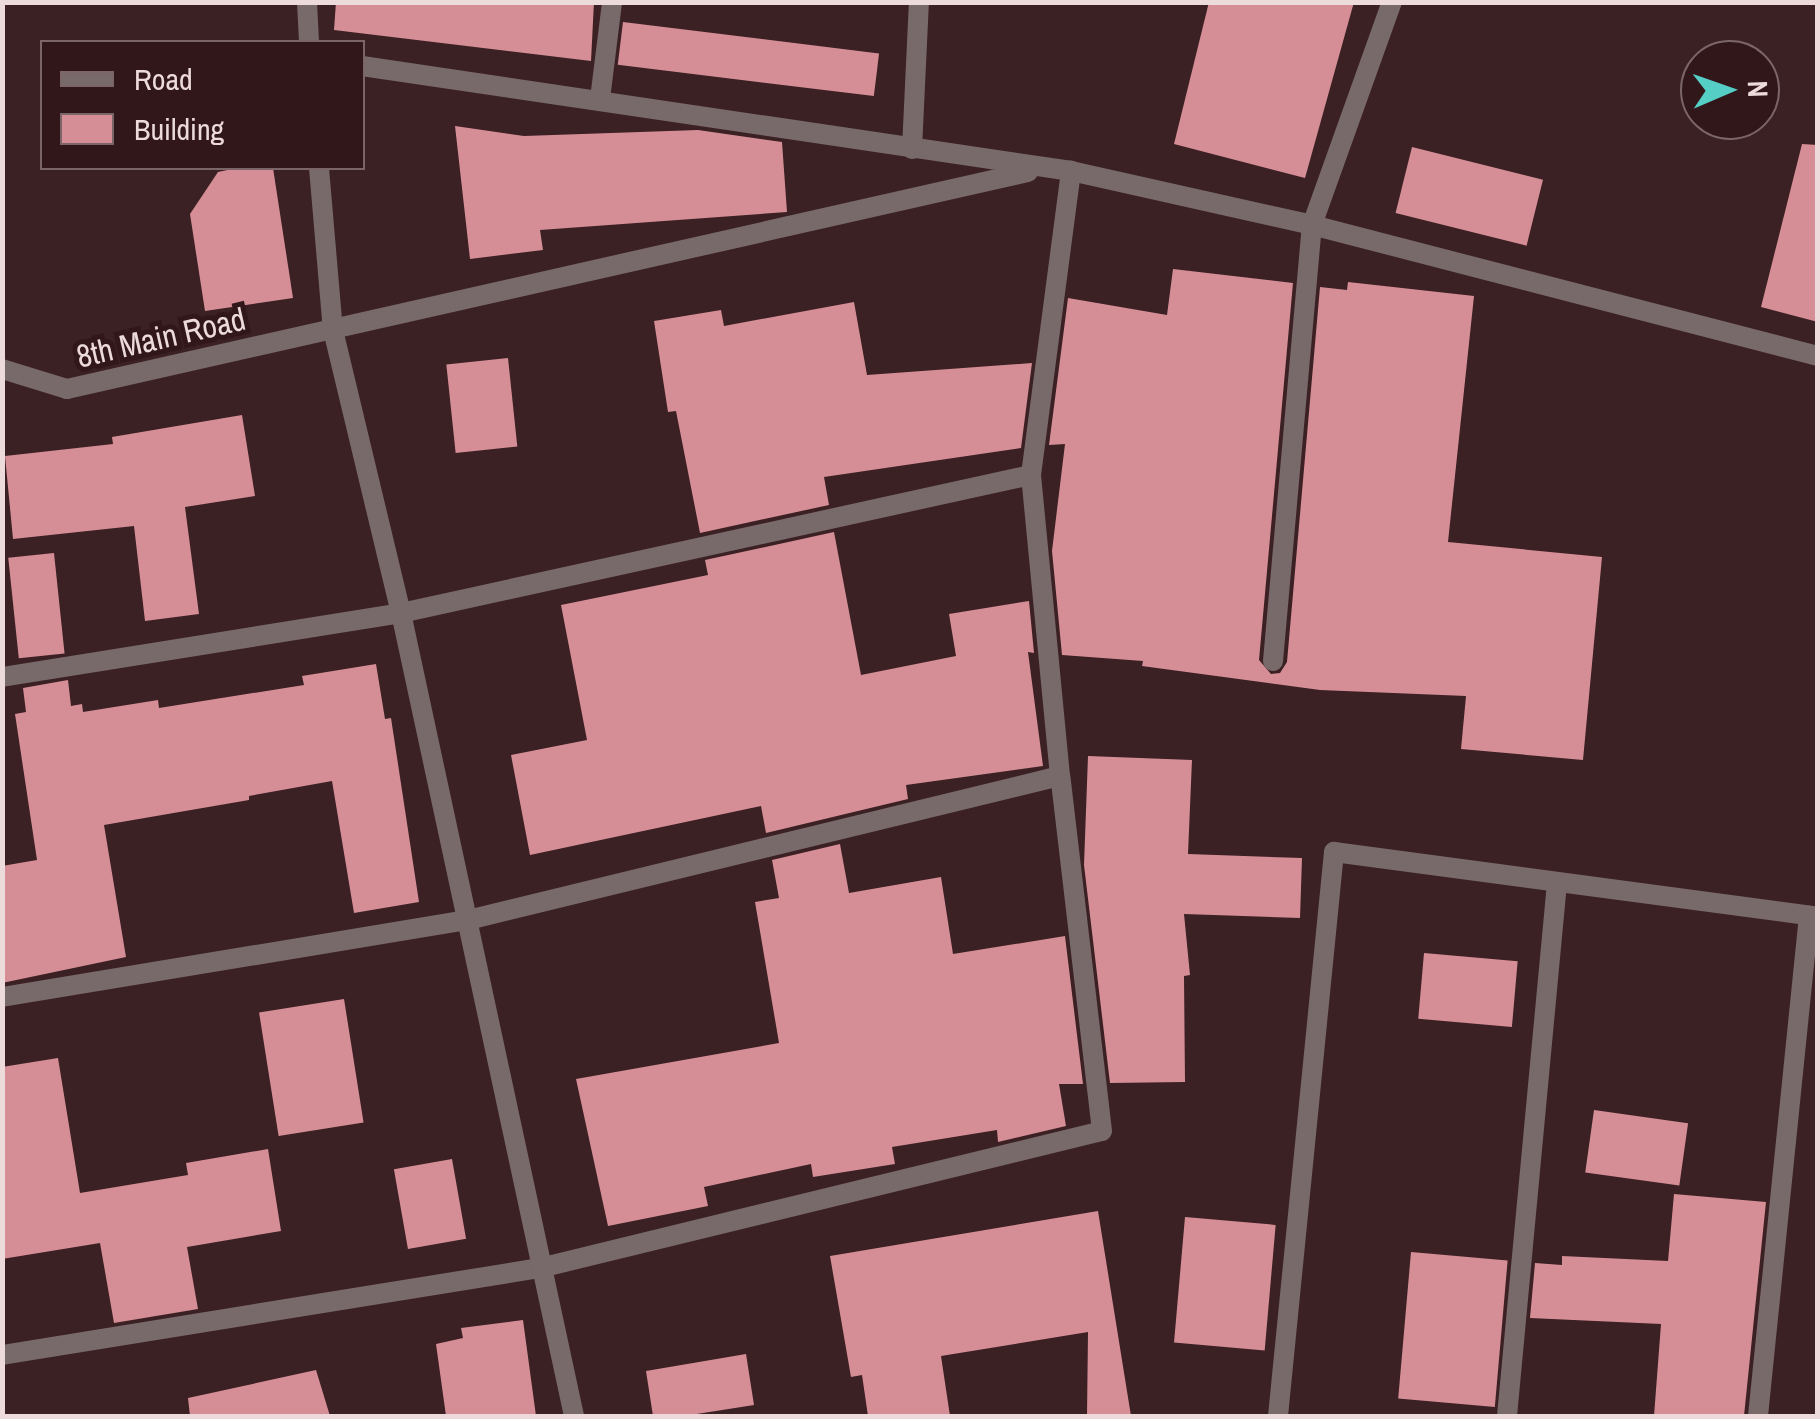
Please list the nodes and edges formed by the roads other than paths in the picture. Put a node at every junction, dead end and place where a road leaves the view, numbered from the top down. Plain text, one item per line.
1 (306, 2) edge
2 (612, 2) edge
3 (919, 2) edge
4 (1392, 2) edge
5 (309, 40) edge
6 (365, 66) edge
7 (600, 100) junction
8 (912, 149) junction
9 (1042, 169) junction
10 (319, 170) edge
11 (1072, 171) junction
12 (1312, 225) junction
13 (333, 330) junction
14 (1818, 356) edge
15 (2, 369) edge
16 (1031, 475) junction
17 (400, 613) junction
18 (1273, 661) dead end
19 (2, 677) edge
20 (1060, 776) junction
21 (1557, 883) junction
22 (1813, 917) edge
23 (468, 920) junction
24 (2, 997) edge
25 (540, 1268) junction
26 (2, 1355) edge
27 (574, 1416) edge
28 (1278, 1416) edge
29 (1507, 1416) edge
30 (1758, 1416) edge

1 - 5 street
2 - 7 street
3 - 8 street
4 - 12 street
6 - 7 street
7 - 8 street
8 - 9 street
9 - 11 street
9 - 13 street, 8th Main Road
10 - 13 street
11 - 12 street
11 - 16 street
12 - 14 street
12 - 18 street
13 - 15 street, 8th Main Road
13 - 17 street
16 - 17 street
16 - 20 street
17 - 19 street
17 - 23 street
20 - 23 street
20 - 25 street
21 - 22 street
21 - 28 street
21 - 29 street
22 - 30 street
23 - 24 street
23 - 25 street
25 - 26 street
25 - 27 street

